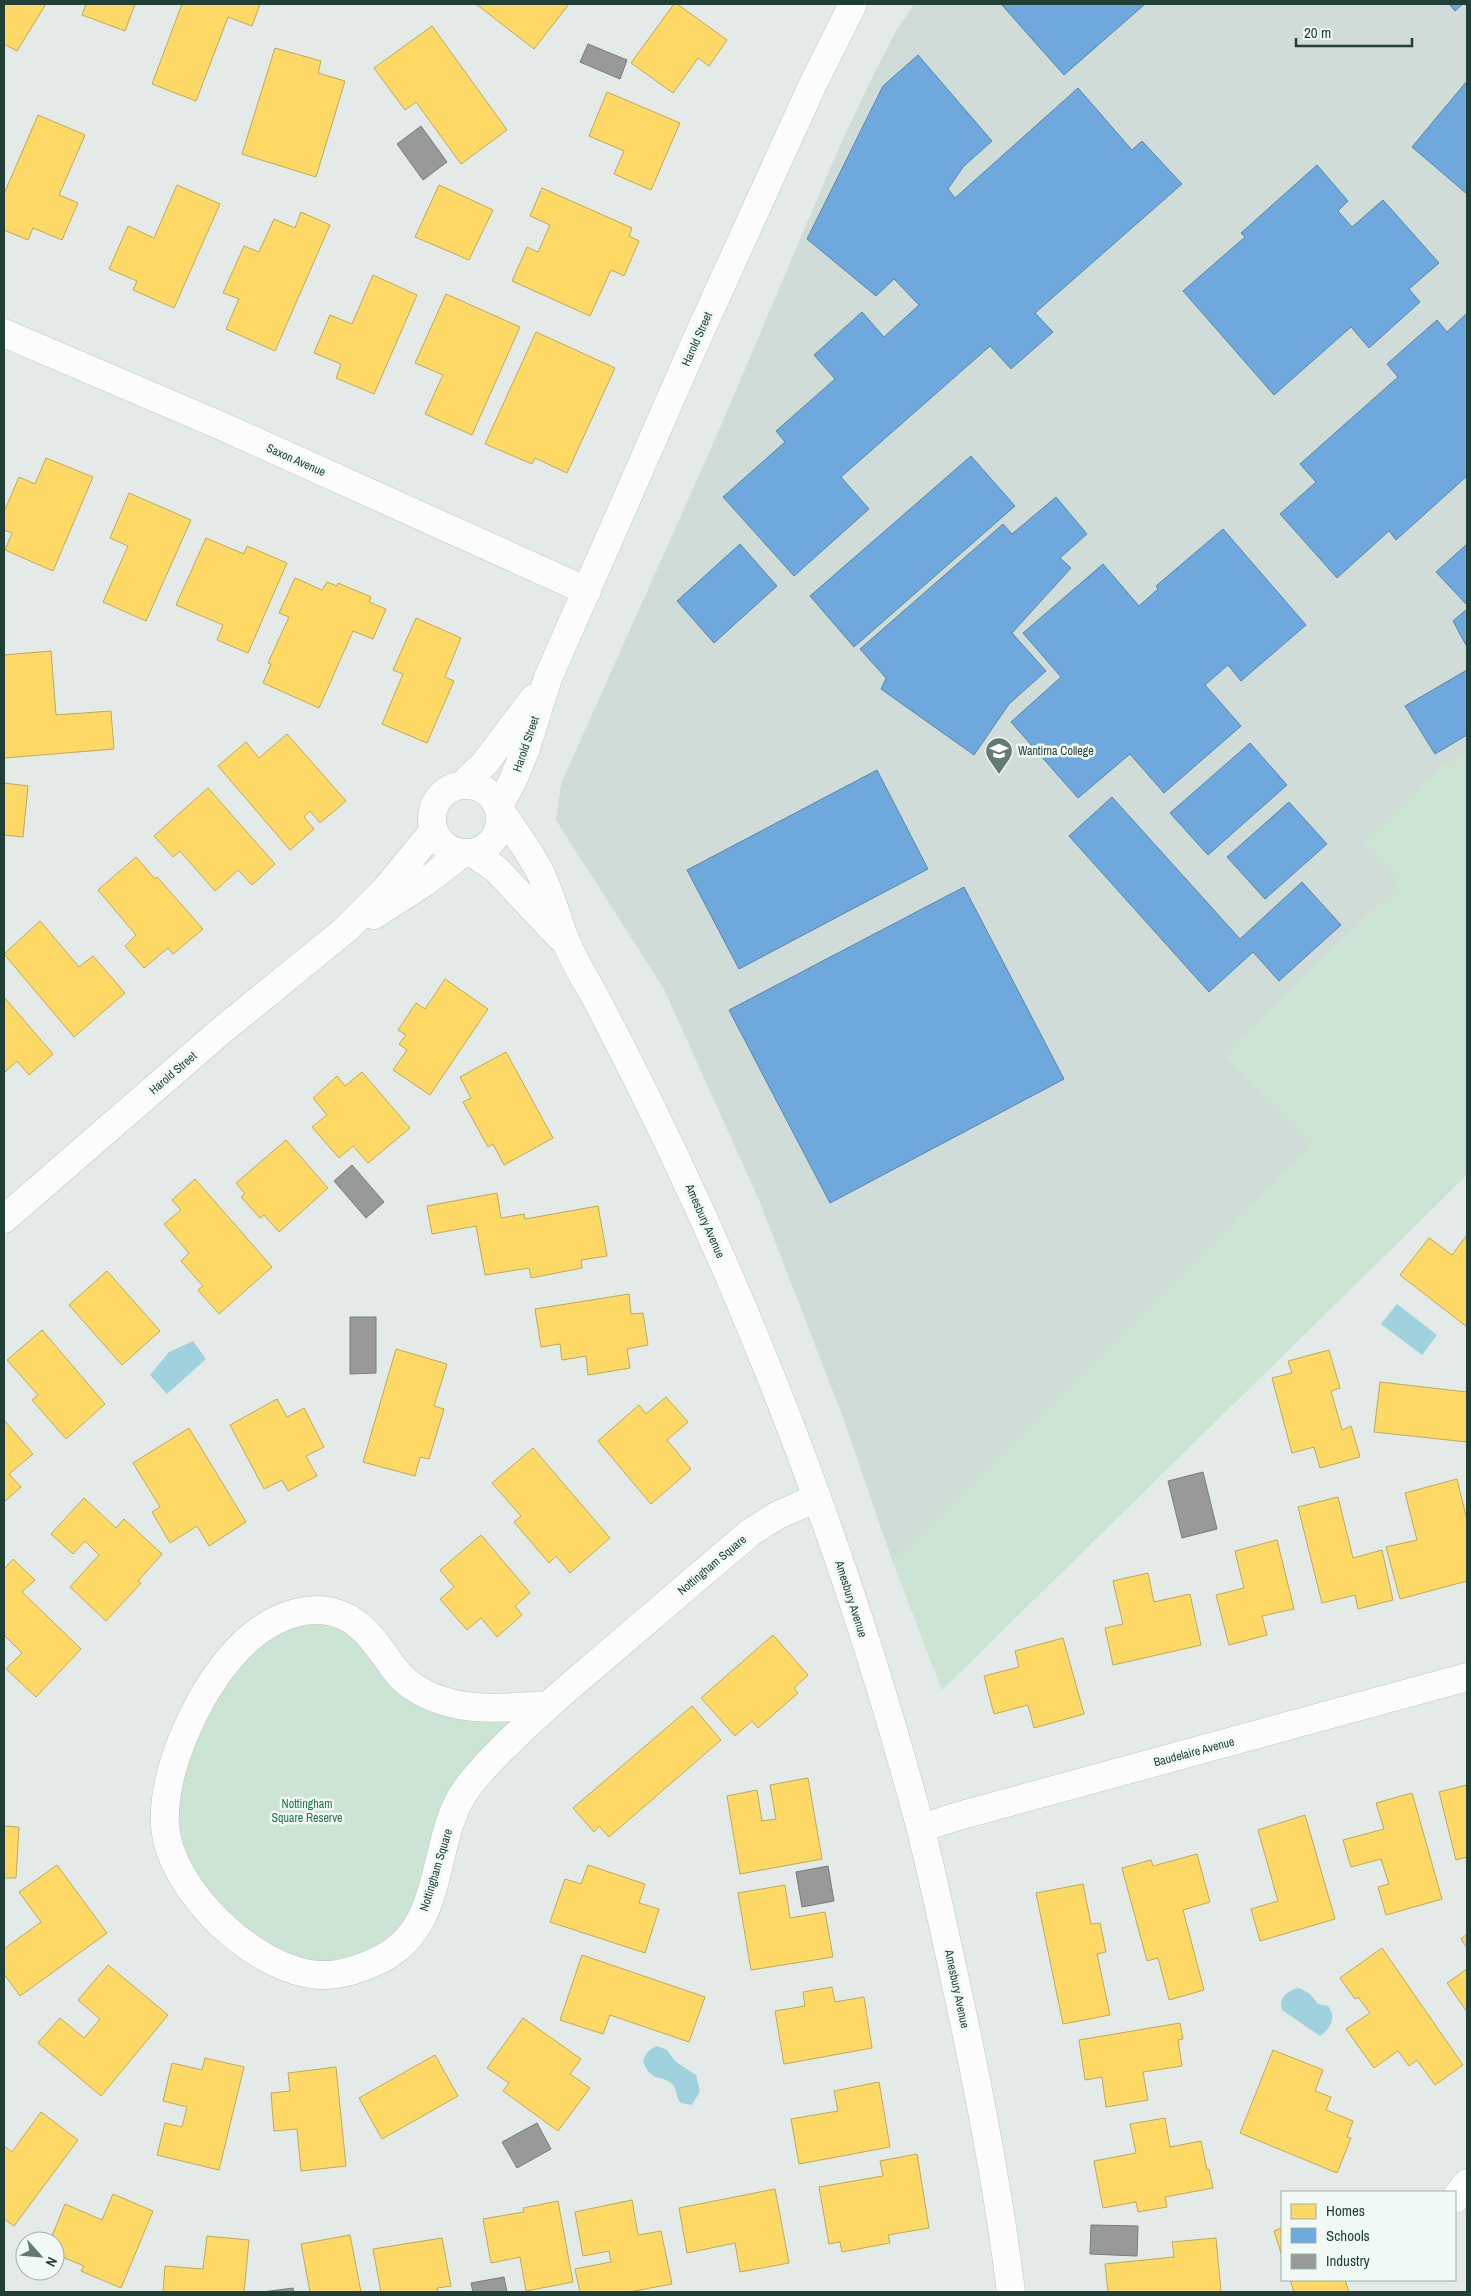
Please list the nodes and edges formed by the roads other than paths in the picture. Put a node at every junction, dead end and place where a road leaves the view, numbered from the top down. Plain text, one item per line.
1 (853, 4) edge
2 (4, 333) edge
3 (587, 591) junction
4 (548, 678) junction
5 (462, 785) junction
6 (499, 809) junction
7 (434, 830) junction
8 (468, 853) junction
9 (345, 930) junction
10 (567, 945) junction
11 (4, 1220) edge
12 (817, 1498) junction
13 (1467, 1677) edge
14 (547, 1705) junction
15 (921, 1828) junction
16 (1467, 2183) edge
17 (1456, 2198) edge
18 (1011, 2292) edge

1 - 3 street, Harold Street
2 - 3 street, Saxon Avenue
3 - 4 street, Harold Street
4 - 5 street, Harold Street
4 - 6 street, Harold Street
5 - 6 street
5 - 7 street
6 - 8 street
6 - 10 street, Amesbury Avenue
7 - 8 street
7 - 9 street, Harold Street
8 - 9 street, Harold Street
8 - 10 street, Amesbury Avenue
9 - 11 street, Harold Street
10 - 12 street, Amesbury Avenue
12 - 14 street, Nottingham Square
12 - 15 street, Amesbury Avenue
13 - 15 street, Baudelaire Avenue
14 - 14 street, Nottingham Square
15 - 18 street, Amesbury Avenue
16 - 17 street

